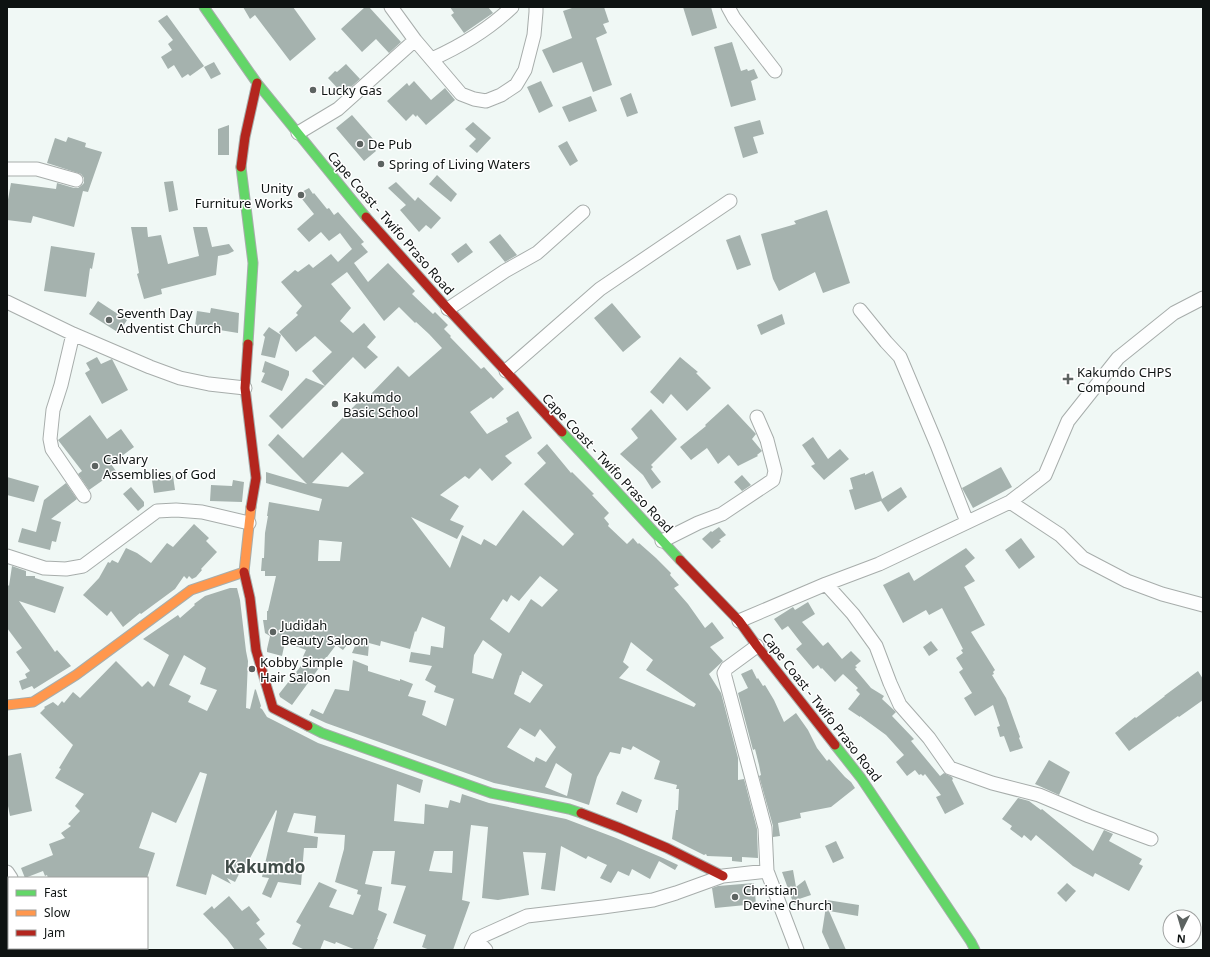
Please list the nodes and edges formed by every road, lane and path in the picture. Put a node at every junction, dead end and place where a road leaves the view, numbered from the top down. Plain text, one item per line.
1 (204, 7) edge
2 (391, 7) edge
3 (512, 7) edge
4 (536, 7) edge
5 (728, 7) edge
6 (415, 40) junction
7 (432, 60) junction
8 (775, 71) dead end
9 (256, 84) junction
10 (298, 133) junction
11 (7, 169) edge
12 (76, 180) dead end
13 (730, 201) dead end
14 (583, 212) dead end
15 (1203, 298) edge
16 (7, 302) edge
17 (448, 308) junction
18 (860, 310) dead end
19 (73, 334) junction
20 (506, 371) junction
21 (245, 388) junction
22 (757, 417) dead end
23 (84, 496) dead end
24 (1010, 502) junction
25 (967, 522) junction
26 (249, 523) junction
27 (662, 541) junction
28 (7, 556) edge
29 (244, 572) junction
30 (826, 584) junction
31 (1203, 605) edge
32 (739, 621) junction
33 (757, 646) junction
34 (7, 705) edge
35 (1152, 839) dead end
36 (767, 871) junction
37 (723, 876) junction
38 (473, 944) edge
39 (486, 950) edge
40 (798, 950) edge
41 (975, 950) edge

1 - 9 street, Cape Coast - Twifo Praso Road
2 - 6 street
3 - 7 street
4 - 7 street
5 - 8 street
6 - 7 street
6 - 10 street
9 - 10 street, Cape Coast - Twifo Praso Road
9 - 21 street
10 - 17 street, Cape Coast - Twifo Praso Road
11 - 12 street
13 - 20 street
14 - 17 street
15 - 24 street
16 - 19 street
17 - 20 street, Cape Coast - Twifo Praso Road
18 - 25 street
19 - 21 street
19 - 23 street
20 - 27 street, Cape Coast - Twifo Praso Road
21 - 26 street
22 - 27 street
24 - 25 street
24 - 31 street
25 - 30 street
26 - 28 street
26 - 29 street
27 - 32 street, Cape Coast - Twifo Praso Road
29 - 34 street
29 - 37 street
30 - 32 street
30 - 35 street
32 - 33 street, Cape Coast - Twifo Praso Road
33 - 36 street
33 - 41 street, Cape Coast - Twifo Praso Road
36 - 37 street
36 - 40 street
37 - 38 street
38 - 39 street

